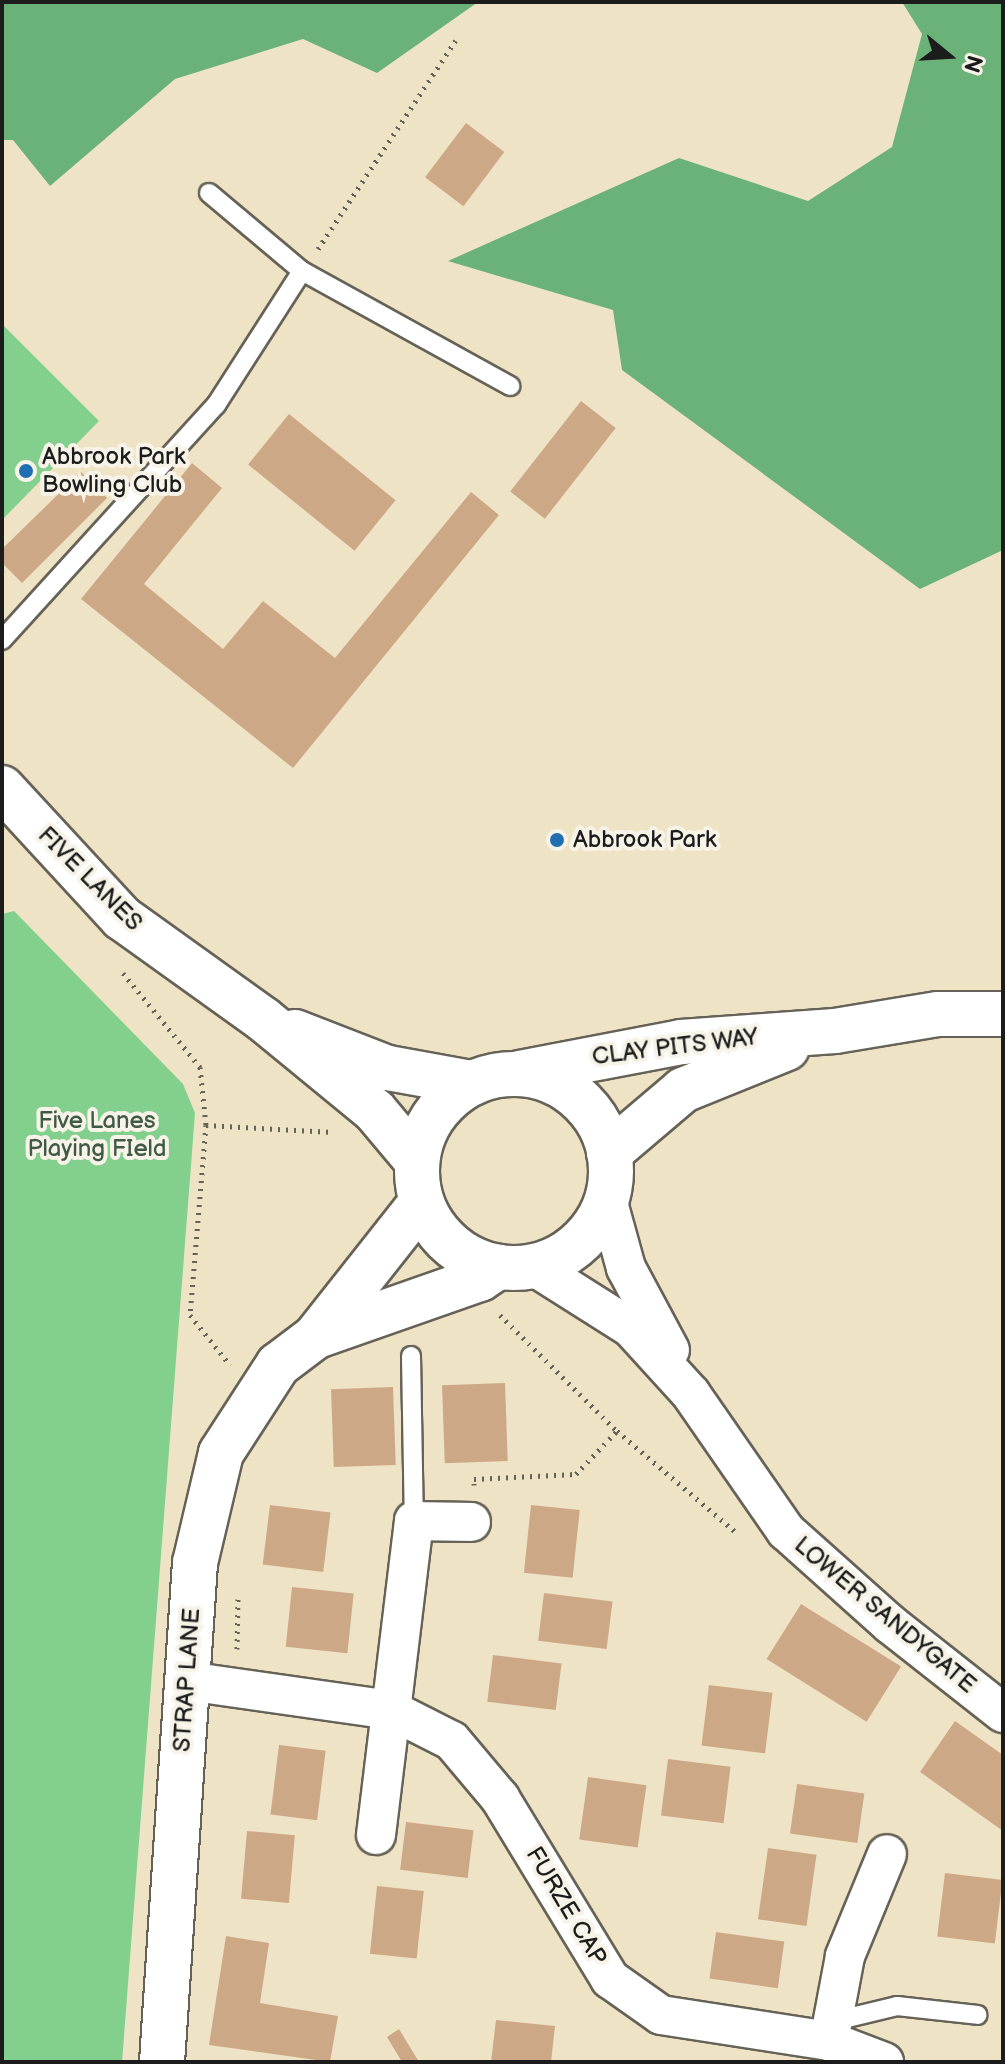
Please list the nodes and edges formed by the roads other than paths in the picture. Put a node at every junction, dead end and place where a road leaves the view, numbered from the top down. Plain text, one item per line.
1 (209, 193) dead end
2 (302, 271) junction
3 (510, 386) dead end
4 (2, 640) edge
5 (2, 788) edge
6 (1003, 1014) edge
7 (263, 1019) junction
8 (835, 1031) junction
9 (516, 1073) junction
10 (471, 1083) junction
11 (609, 1153) junction
12 (419, 1182) junction
13 (607, 1199) junction
14 (516, 1267) junction
15 (315, 1337) junction
16 (411, 1356) dead end
17 (691, 1394) junction
18 (414, 1521) junction
19 (471, 1522) road end
20 (187, 1681) junction
21 (391, 1710) junction
22 (1003, 1713) edge
23 (376, 1835) dead end
24 (887, 1854) dead end
25 (978, 2015) dead end
26 (832, 2031) junction
27 (162, 2062) edge
28 (884, 2062) edge

1 - 2 lane
2 - 3 lane
2 - 4 lane
5 - 7 main road, FIVE LANES
6 - 8 main road, CLAY PITS WAY
7 - 10 main road, FIVE LANES
7 - 12 main road, FIVE LANES
8 - 9 main road, CLAY PITS WAY
8 - 11 main road, CLAY PITS WAY
9 - 10 main road
9 - 11 main road
10 - 12 main road
11 - 13 main road
12 - 14 main road
12 - 15 main road, STRAP LANE
13 - 14 main road
13 - 17 street, LOWER SANDYGATE
14 - 15 main road, STRAP LANE
14 - 17 street, LOWER SANDYGATE
15 - 20 main road, STRAP LANE
16 - 18 lane
17 - 22 street, LOWER SANDYGATE
18 - 19 street
18 - 21 street
20 - 21 street, FURZE CAP
20 - 27 main road, STRAP LANE
21 - 23 street
21 - 26 street, FURZE CAP
24 - 26 street
25 - 26 lane
26 - 28 street, FURZE CAP

